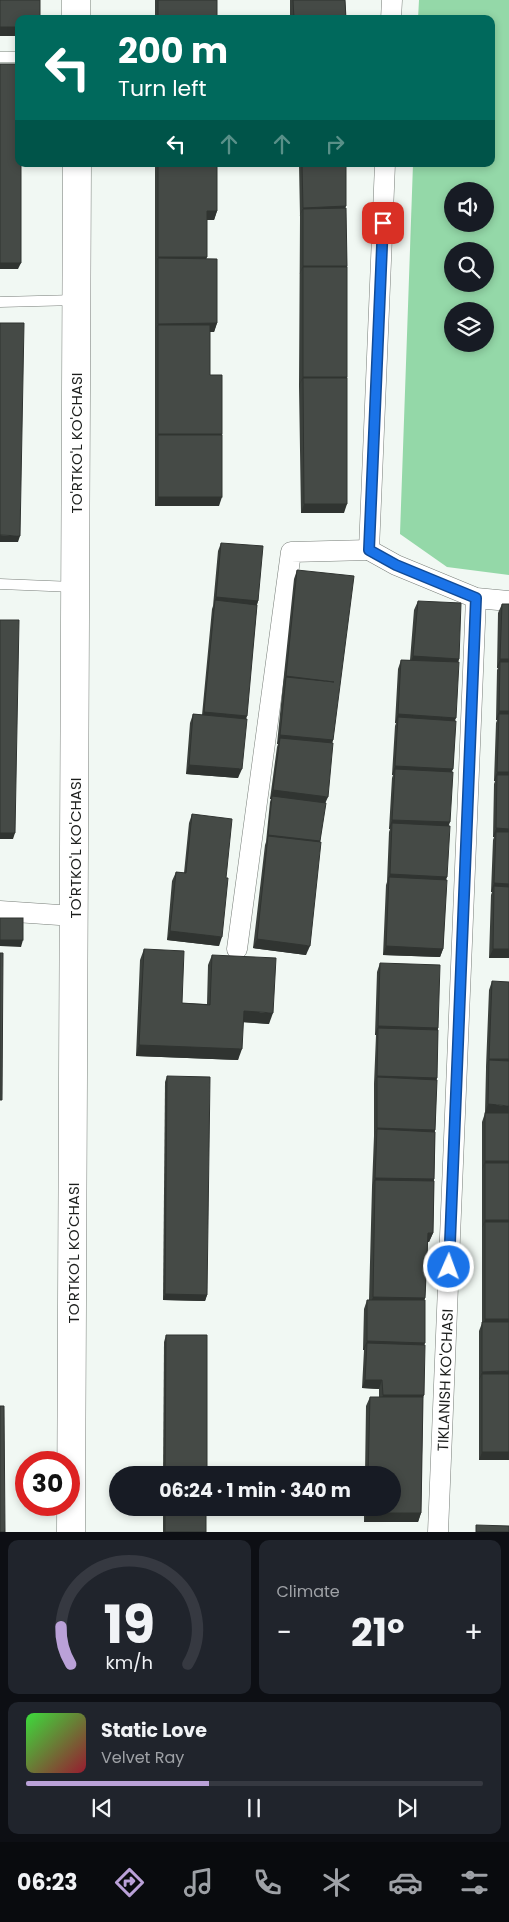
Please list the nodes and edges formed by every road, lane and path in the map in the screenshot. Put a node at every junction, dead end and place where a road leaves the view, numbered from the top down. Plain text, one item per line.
1 (76, 0) edge
2 (392, 0) edge
3 (76, 15) edge
4 (391, 15) edge
5 (0, 57) edge
6 (15, 57) edge
7 (77, 167) edge
8 (385, 167) edge
9 (77, 300) junction
10 (0, 302) edge
11 (369, 550) junction
12 (0, 584) edge
13 (76, 587) junction
14 (476, 598) junction
15 (509, 601) edge
16 (0, 911) edge
17 (74, 916) junction
18 (237, 949) dead end
19 (71, 1532) edge
20 (438, 1532) edge

1 - 3 street
2 - 4 street
5 - 6 lane
7 - 9 street, TO'RTKO'L KO'CHASI
8 - 11 street
9 - 10 lane
9 - 13 street, TO'RTKO'L KO'CHASI
11 - 14 street
11 - 18 street
12 - 13 lane
13 - 17 street, TO'RTKO'L KO'CHASI
14 - 15 street
14 - 20 street, TIKLANISH KO'CHASI
16 - 17 street
17 - 19 street, TO'RTKO'L KO'CHASI

